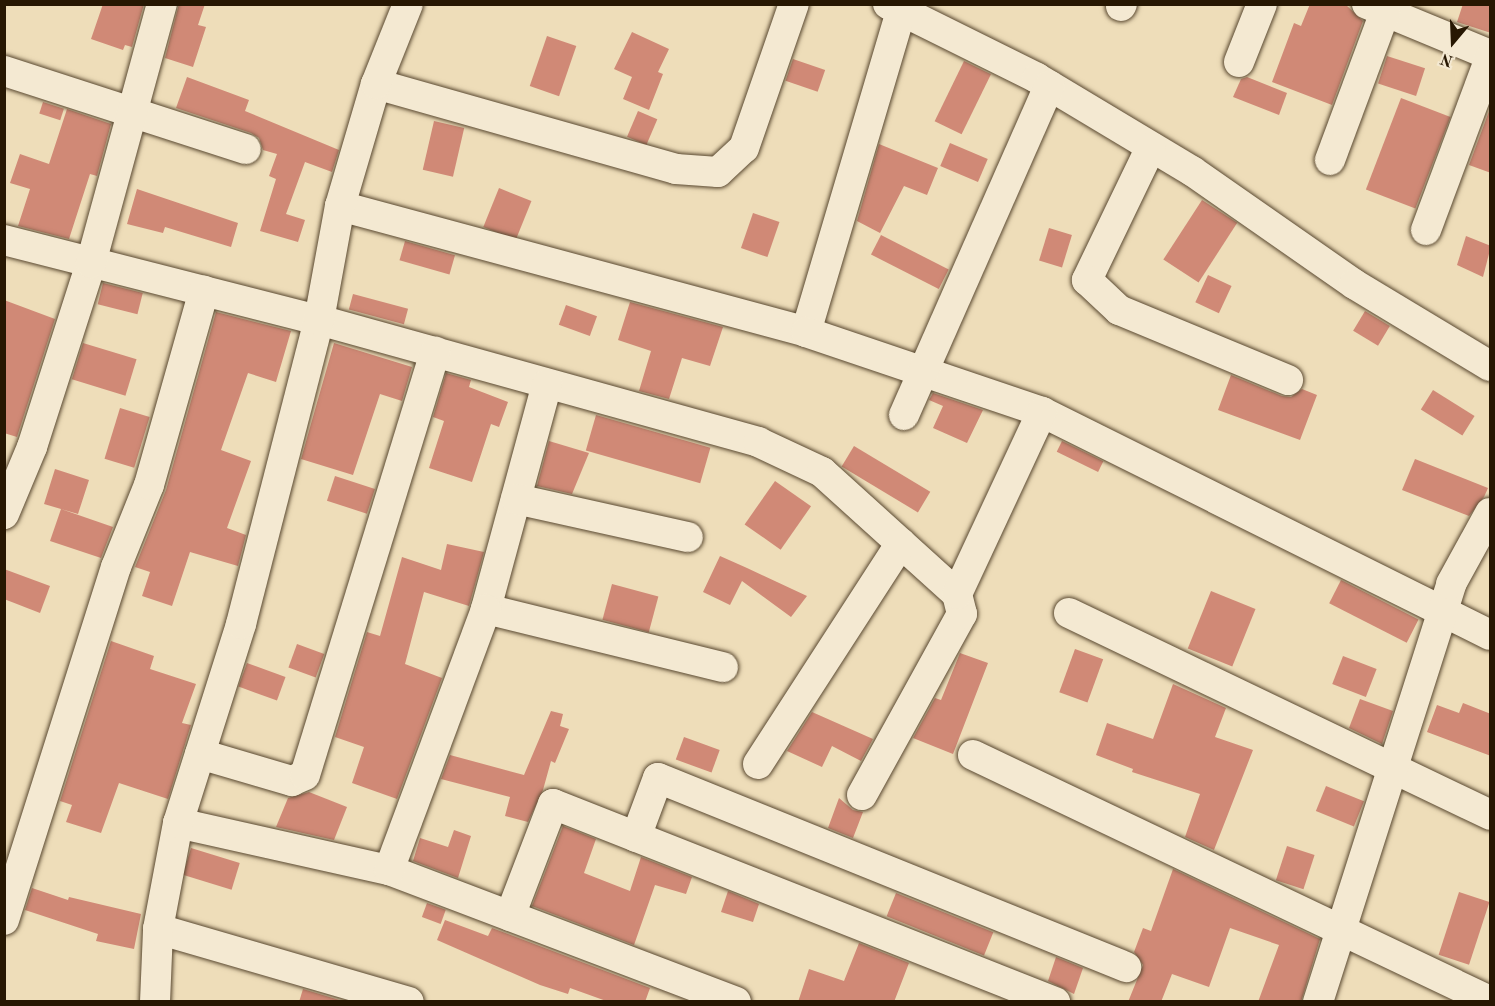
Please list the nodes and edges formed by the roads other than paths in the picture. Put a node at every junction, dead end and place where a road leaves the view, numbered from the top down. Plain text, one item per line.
1 (162, 4) edge
2 (408, 4) edge
3 (794, 4) edge
4 (1262, 4) edge
5 (894, 8) edge
6 (1376, 8) edge
7 (1491, 56) edge
8 (1239, 62) dead end
9 (4, 71) edge
10 (376, 84) junction
11 (1049, 86) junction
12 (132, 110) junction
13 (1151, 147) junction
14 (246, 149) dead end
15 (1330, 160) dead end
16 (340, 206) junction
17 (1426, 230) dead end
18 (4, 240) edge
19 (91, 263) junction
20 (204, 291) junction
21 (319, 320) junction
22 (807, 333) junction
23 (435, 352) junction
24 (1491, 366) edge
25 (923, 371) junction
26 (1288, 380) dead end
27 (547, 384) junction
28 (1042, 412) junction
29 (904, 415) dead end
30 (516, 499) junction
31 (1491, 513) edge
32 (4, 514) edge
33 (688, 537) dead end
34 (901, 543) junction
35 (957, 594) junction
36 (486, 609) junction
37 (1443, 612) junction
38 (1069, 613) dead end
39 (1491, 635) edge
40 (723, 667) dead end
41 (200, 754) junction
42 (973, 755) dead end
43 (758, 764) dead end
44 (1394, 770) junction
45 (862, 795) dead end
46 (1491, 815) edge
47 (178, 823) junction
48 (636, 837) junction
49 (389, 870) junction
50 (510, 916) junction
51 (4, 920) edge
52 (1343, 929) junction
53 (158, 930) junction
54 (1126, 967) dead end
55 (1491, 1001) edge
56 (155, 1002) edge
57 (409, 1002) edge
58 (736, 1002) edge
59 (1055, 1002) edge
60 (1318, 1002) edge

1 - 12 street
2 - 10 street
3 - 10 street
4 - 8 street
5 - 11 street
5 - 22 street
6 - 7 street
6 - 15 street
7 - 17 street
9 - 12 street
10 - 16 street
11 - 13 street
11 - 25 street
12 - 14 street
12 - 19 street
13 - 24 street
13 - 26 street
16 - 21 street
16 - 22 street
18 - 19 street
19 - 20 street
19 - 32 street
20 - 21 street
20 - 51 street
21 - 23 street
21 - 41 street
22 - 25 street
23 - 27 street
23 - 41 street
25 - 28 street
25 - 29 street
27 - 30 street
27 - 34 street
28 - 35 street
28 - 37 street
30 - 33 street
30 - 36 street
31 - 37 street
34 - 35 street
34 - 43 street
35 - 45 street
36 - 40 street
36 - 49 street
37 - 39 street
37 - 44 street
38 - 44 street
41 - 47 street
42 - 52 street
44 - 46 street
44 - 52 street
47 - 49 street
47 - 53 street
48 - 50 street
48 - 54 street
48 - 59 street
49 - 50 street
50 - 58 street
52 - 55 street
52 - 60 street
53 - 56 street
53 - 57 street

